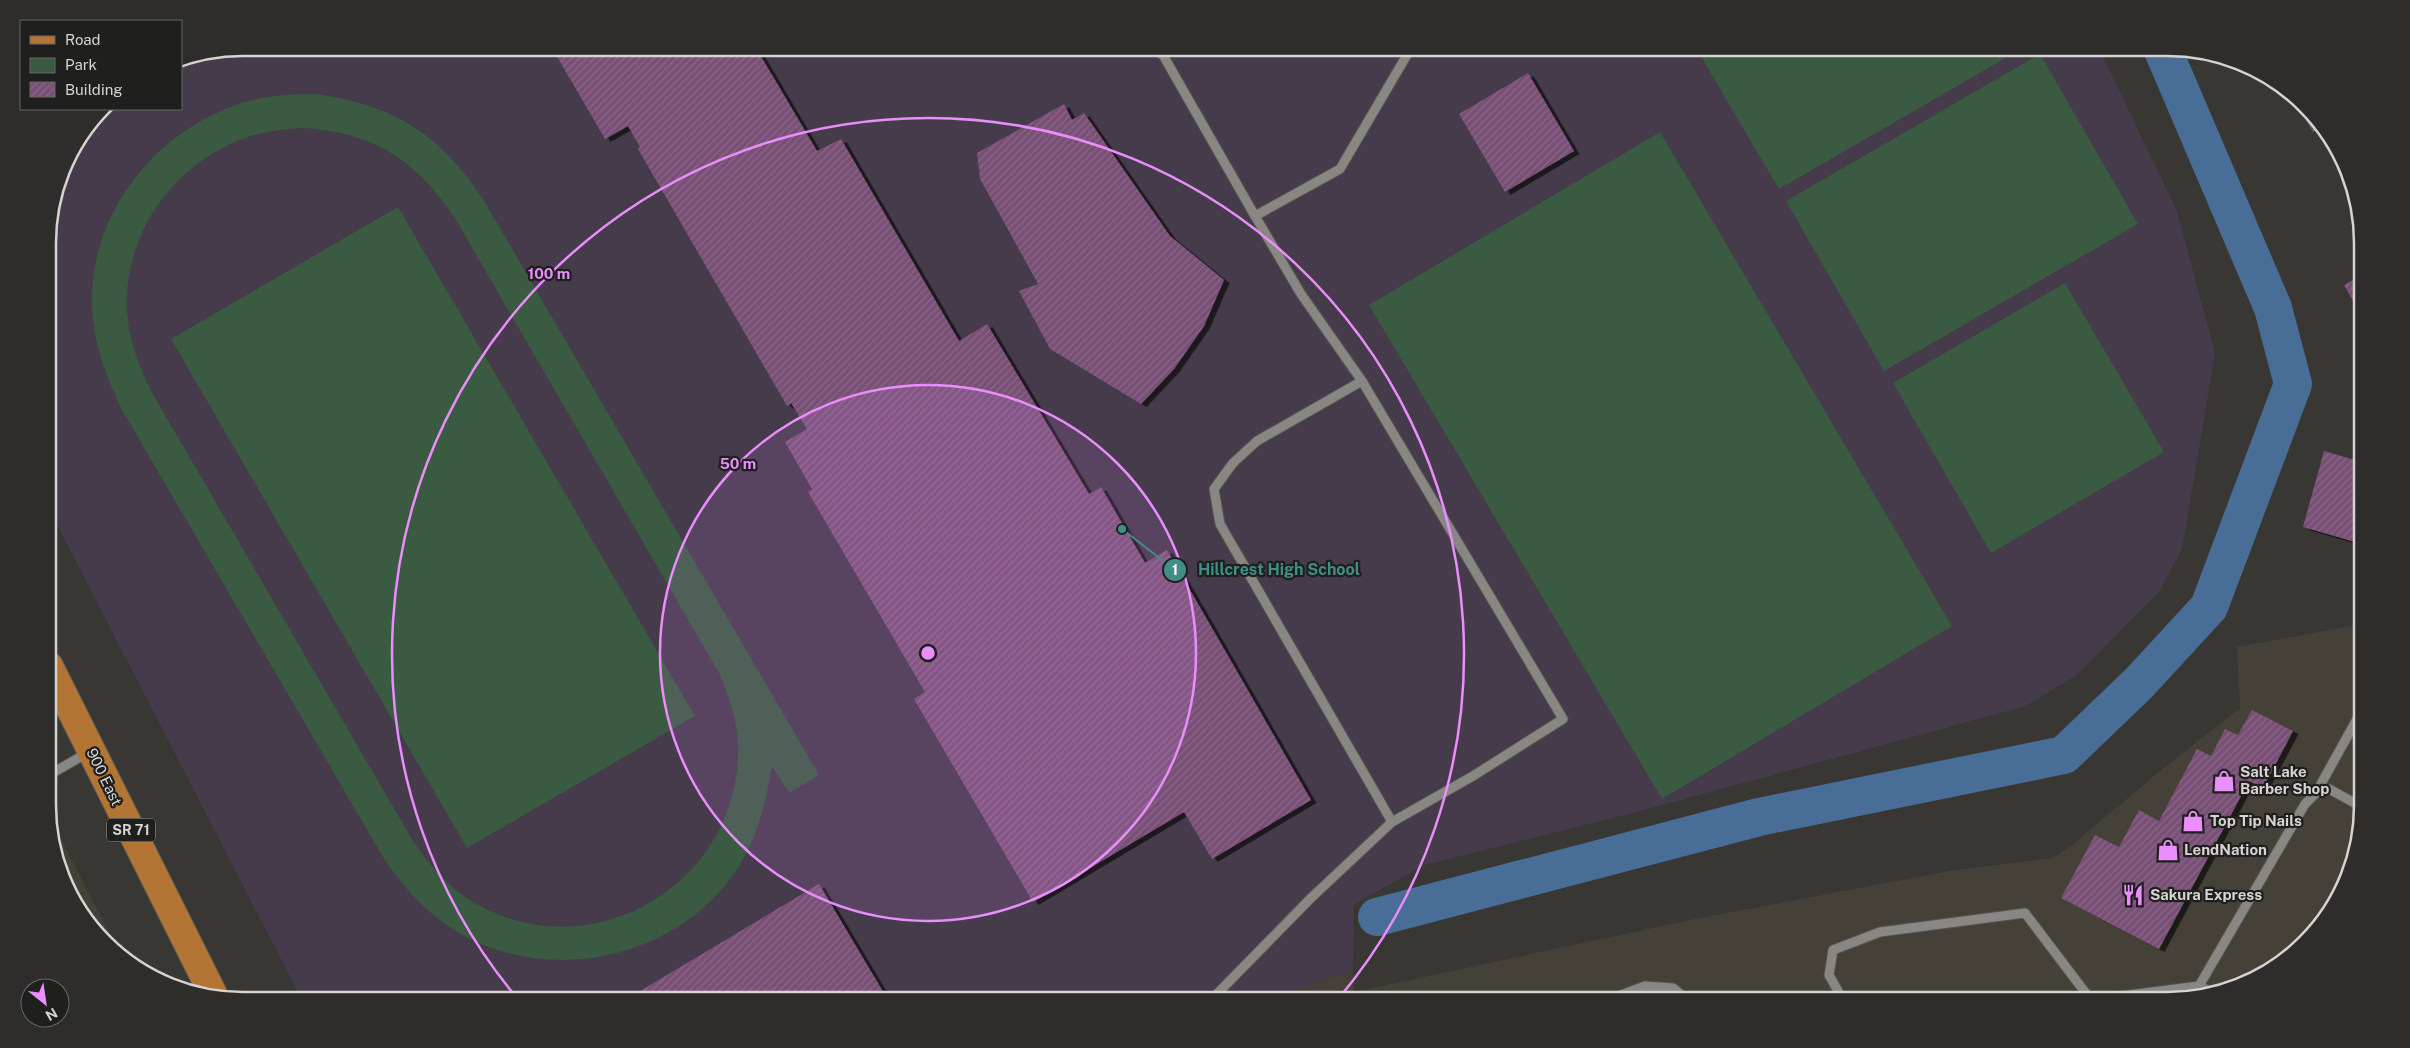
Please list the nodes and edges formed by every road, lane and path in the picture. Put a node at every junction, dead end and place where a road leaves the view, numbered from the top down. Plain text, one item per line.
1 (1164, 56) edge
2 (1407, 56) edge
3 (1256, 216) junction
4 (1362, 381) junction
5 (56, 680) edge
6 (2354, 724) edge
7 (92, 751) junction
8 (56, 771) edge
9 (2316, 793) junction
10 (2354, 802) edge
11 (1392, 822) junction
12 (2199, 986) junction
13 (2203, 988) edge
14 (210, 989) edge
15 (1219, 992) edge
16 (1629, 992) edge
17 (1678, 992) edge
18 (1838, 992) edge
19 (2084, 992) edge
20 (2164, 992) edge

1 - 3 lane
2 - 3 lane
3 - 4 lane
4 - 11 lane
4 - 11 lane
5 - 7 main road, 900 East / SR 71
6 - 9 lane
7 - 8 lane
7 - 14 main road, 900 East / SR 71
9 - 10 lane
9 - 12 lane
11 - 15 lane
12 - 13 lane
12 - 20 lane
16 - 17 lane
18 - 19 lane

